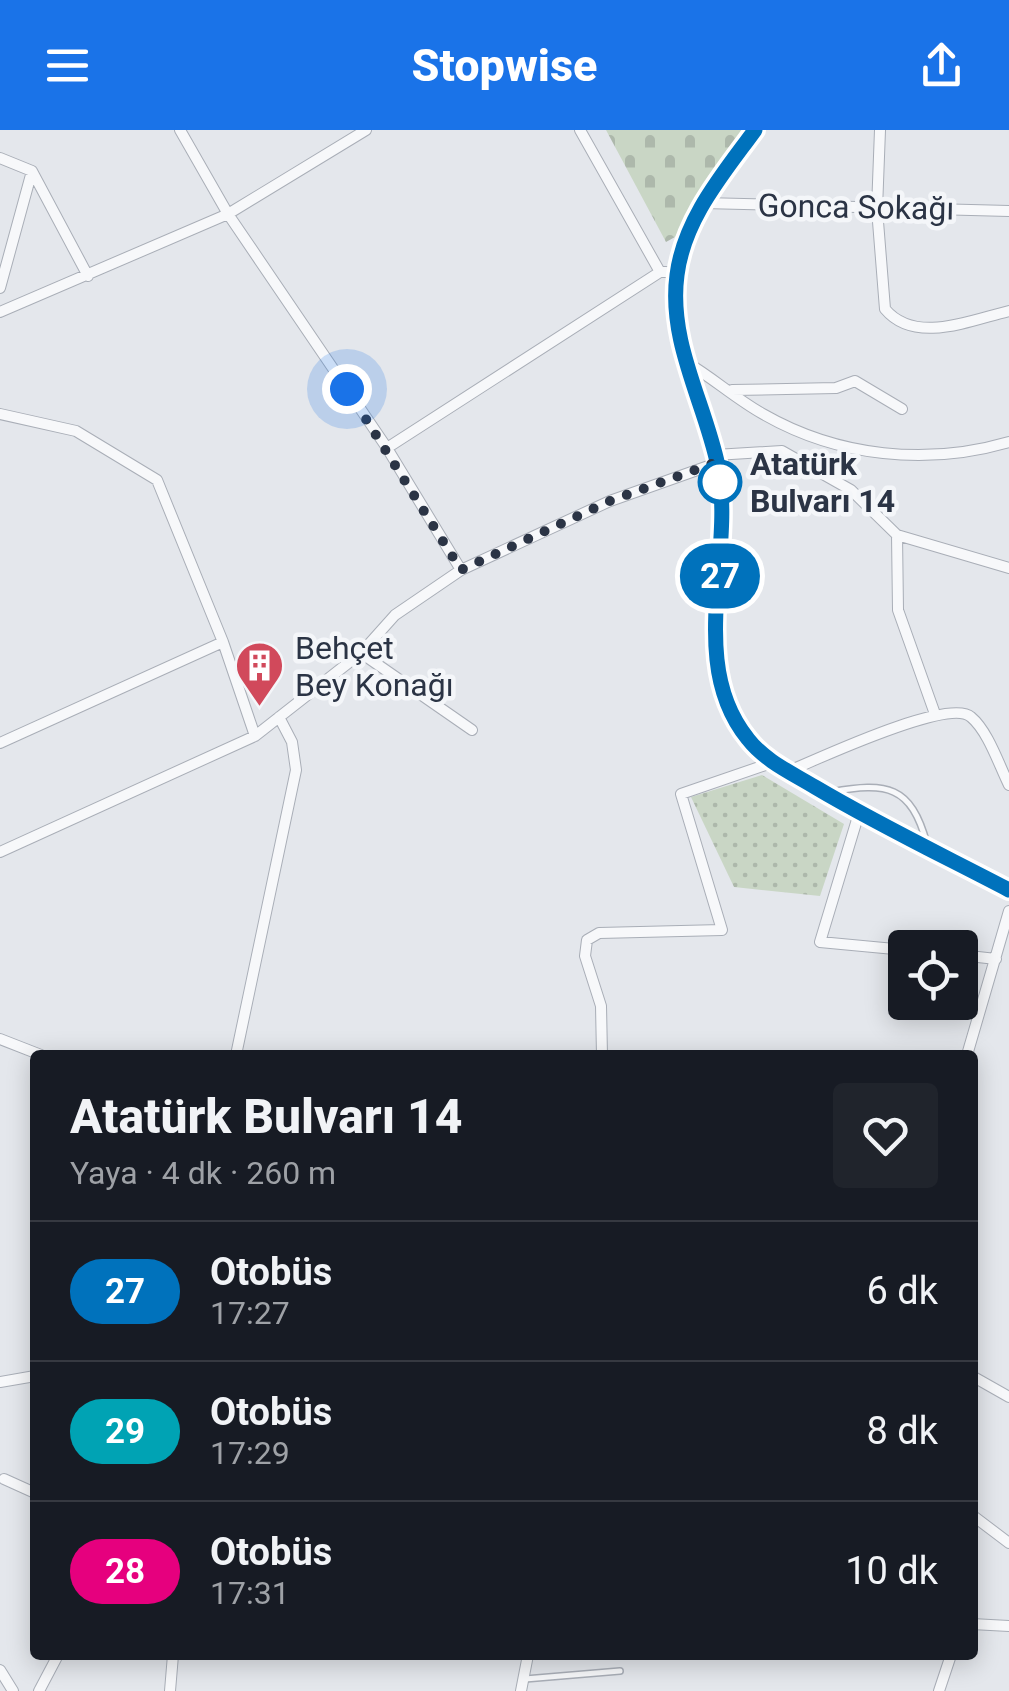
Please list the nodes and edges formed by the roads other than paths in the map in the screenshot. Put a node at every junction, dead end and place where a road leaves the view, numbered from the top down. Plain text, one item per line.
1 (180, 130) edge
2 (366, 130) edge
3 (580, 130) edge
4 (755, 130) edge
5 (880, 130) edge
6 (0, 158) edge
7 (32, 171) junction
8 (703, 203) junction
9 (876, 209) junction
10 (1009, 211) edge
11 (228, 214) junction
12 (660, 272) junction
13 (677, 273) junction
14 (88, 276) junction
15 (0, 288) edge
16 (1009, 311) edge
17 (0, 312) edge
18 (686, 362) junction
19 (730, 390) junction
20 (902, 409) dead end
21 (0, 414) edge
22 (1009, 442) edge
23 (387, 448) junction
24 (716, 459) junction
25 (897, 535) junction
26 (1009, 568) edge
27 (461, 570) junction
28 (223, 642) junction
29 (362, 653) junction
30 (935, 714) junction
31 (279, 717) junction
32 (472, 730) dead end
33 (254, 736) junction
34 (0, 743) edge
35 (774, 762) junction
36 (789, 771) junction
37 (1009, 785) edge
38 (826, 793) junction
39 (859, 814) junction
40 (0, 852) edge
41 (929, 852) junction
42 (1009, 890) edge
43 (1009, 911) edge
44 (888, 948) edge
45 (978, 957) edge
46 (996, 959) junction
47 (0, 1038) edge
48 (30, 1050) edge
49 (237, 1050) edge
50 (602, 1050) edge
51 (969, 1050) edge
52 (30, 1377) edge
53 (978, 1379) edge
54 (0, 1382) edge
55 (1009, 1397) edge
56 (4, 1479) dead end
57 (30, 1491) edge
58 (978, 1520) edge
59 (1009, 1543) edge
60 (978, 1624) edge
61 (1009, 1626) edge
62 (55, 1660) edge
63 (172, 1660) edge
64 (527, 1660) edge
65 (949, 1660) edge
66 (0, 1670) edge
67 (620, 1671) dead end
68 (522, 1685) edge
69 (13, 1691) edge
70 (39, 1691) edge
71 (170, 1691) edge
72 (939, 1691) edge

1 - 11 street
2 - 11 street
3 - 12 street
4 - 8 main road
5 - 9 street
6 - 7 street
7 - 14 street
7 - 15 street
8 - 9 street, Gonca Sokağı
8 - 13 main road
9 - 10 street, Gonca Sokağı
9 - 16 street
11 - 14 street
11 - 23 street
12 - 13 street
12 - 23 street
13 - 18 main road
14 - 17 street
18 - 19 street
18 - 24 main road
19 - 20 street
19 - 22 street
21 - 28 street
23 - 27 street
24 - 25 street
24 - 27 street
24 - 35 main road
25 - 26 street
25 - 30 street
27 - 29 street
28 - 33 street
28 - 34 street
29 - 31 street
29 - 32 street
30 - 36 street
30 - 37 street
31 - 33 street
31 - 49 street
33 - 40 street
35 - 36 main road
35 - 50 street
36 - 38 main road
38 - 39 main road
38 - 41 lane
39 - 41 main road
39 - 44 street
41 - 42 main road
43 - 46 street
45 - 46 street
46 - 51 street
47 - 48 street
52 - 54 street
53 - 55 street
56 - 57 street
58 - 59 street
60 - 61 street
62 - 70 street
63 - 71 street
64 - 68 street
65 - 72 street
66 - 69 street
67 - 68 lane

